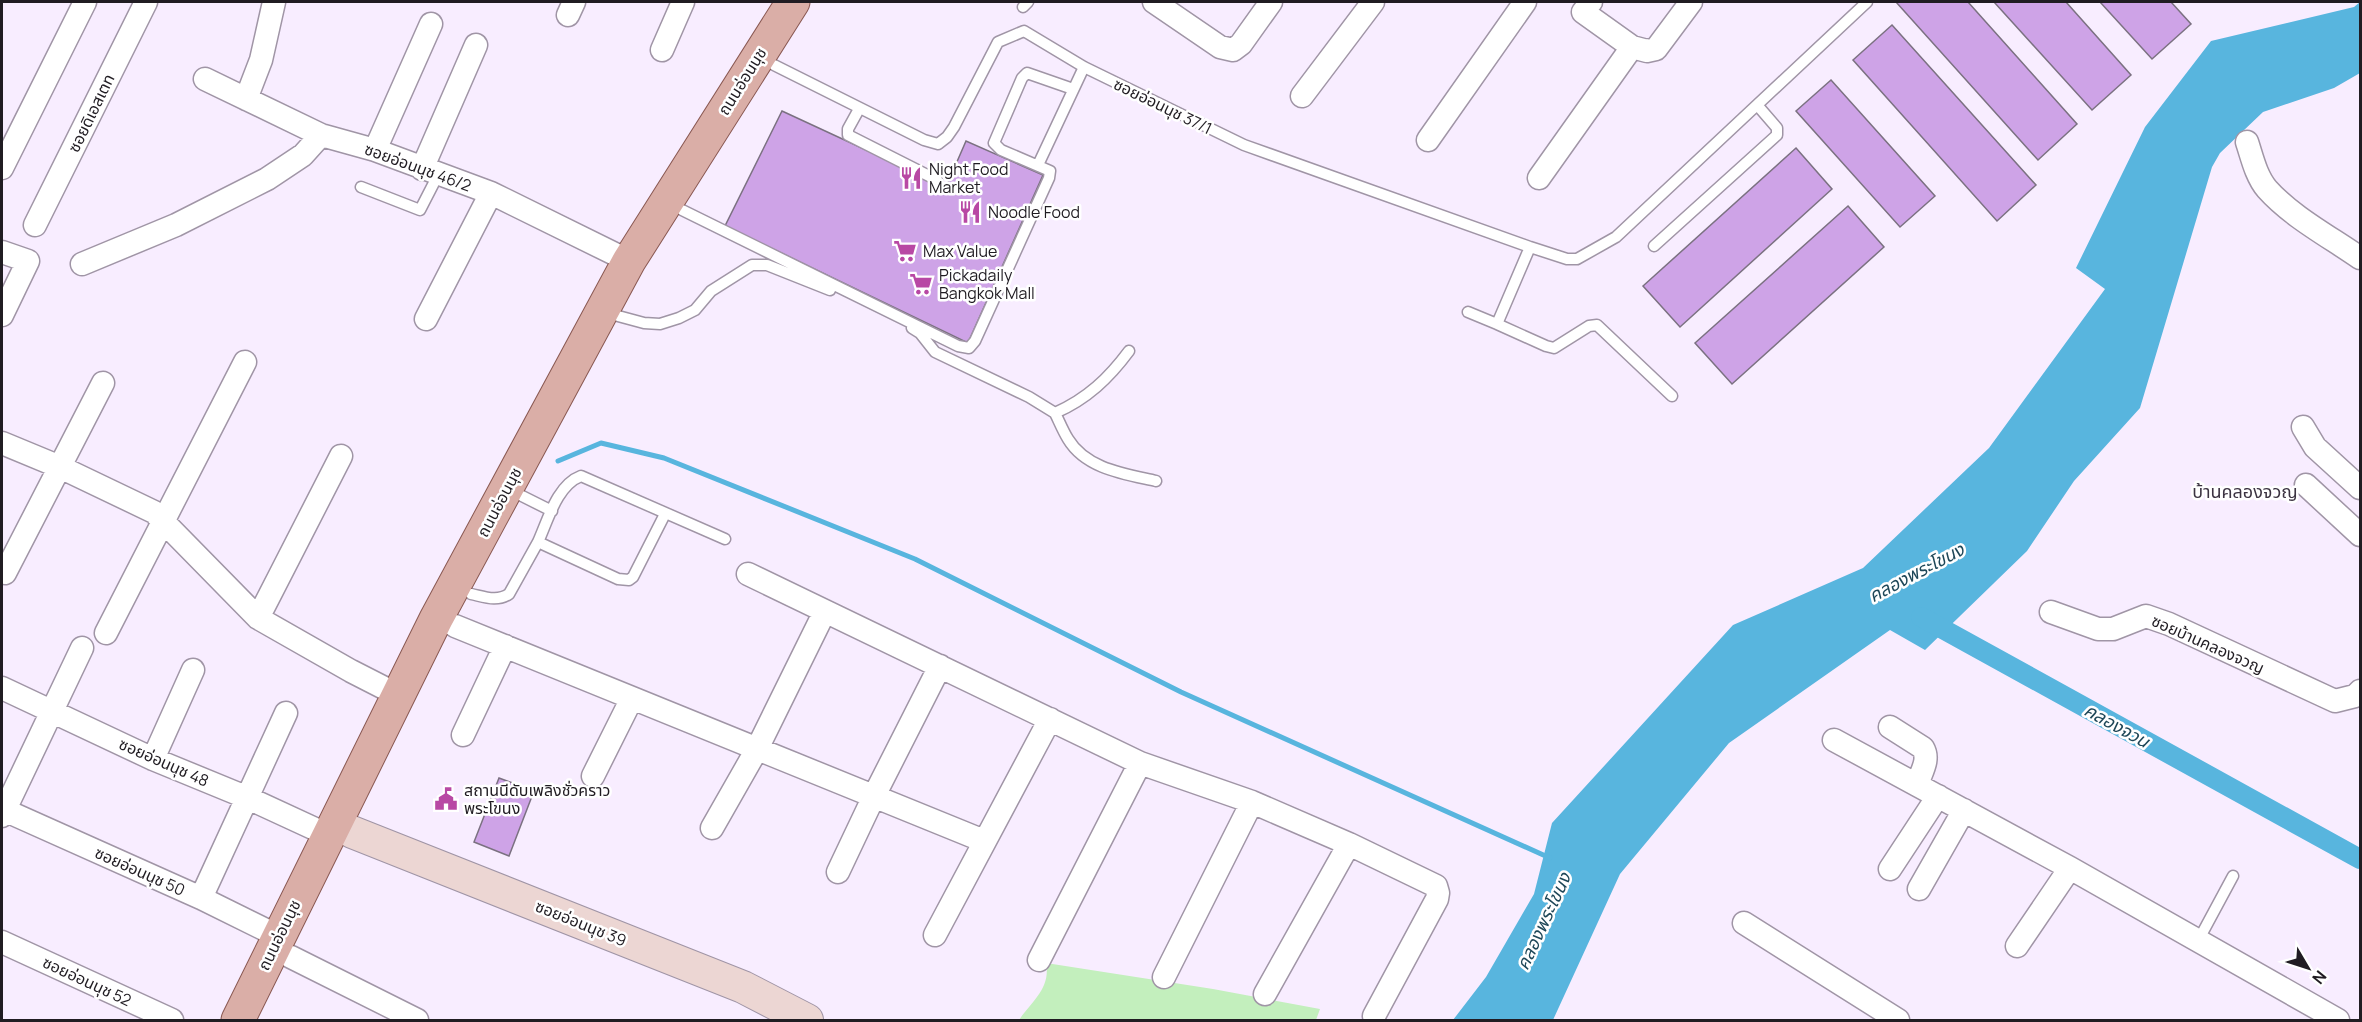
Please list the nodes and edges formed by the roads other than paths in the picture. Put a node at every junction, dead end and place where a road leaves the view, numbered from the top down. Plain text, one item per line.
1 (85, 2) edge
2 (146, 2) edge
3 (274, 2) edge
4 (683, 2) edge
5 (793, 2) edge
6 (814, 2) edge
7 (1154, 2) edge
8 (1271, 2) edge
9 (1373, 2) edge
10 (1525, 2) edge
11 (1691, 2) edge
12 (1867, 2) edge
13 (1581, 5) edge
14 (431, 24) dead end
15 (476, 45) dead end
16 (1632, 48) junction
17 (662, 50) dead end
18 (774, 65) junction
19 (1084, 67) junction
20 (205, 79) dead end
21 (1073, 89) junction
22 (1302, 96) dead end
23 (246, 99) junction
24 (1758, 106) junction
25 (859, 109) junction
26 (321, 135) junction
27 (1428, 140) dead end
28 (2247, 142) dead end
29 (375, 150) junction
30 (1038, 165) junction
31 (2, 168) edge
32 (430, 172) junction
33 (1539, 178) dead end
34 (937, 180) dead end
35 (362, 187) dead end
36 (490, 193) junction
37 (682, 210) junction
38 (35, 225) dead end
39 (1654, 246) dead end
40 (1530, 247) junction
41 (2, 252) edge
42 (2361, 258) edge
43 (81, 264) dead end
44 (636, 265) junction
45 (1468, 312) dead end
46 (2, 315) edge
47 (618, 316) junction
48 (426, 319) dead end
49 (1497, 324) junction
50 (1129, 351) dead end
51 (245, 362) dead end
52 (103, 382) dead end
53 (1672, 396) dead end
54 (1055, 413) junction
55 (2303, 427) dead end
56 (2, 443) edge
57 (341, 456) dead end
58 (60, 467) junction
59 (1156, 481) dead end
60 (2306, 485) dead end
61 (2361, 488) edge
62 (522, 496) junction
63 (552, 511) junction
64 (665, 514) junction
65 (164, 521) junction
66 (2361, 535) edge
67 (725, 539) dead end
68 (537, 542) junction
69 (5, 573) dead end
70 (748, 574) dead end
71 (471, 594) junction
72 (825, 611) junction
73 (2051, 612) dead end
74 (258, 618) junction
75 (446, 623) junction
76 (106, 633) dead end
77 (506, 646) junction
78 (82, 648) dead end
79 (940, 666) junction
80 (193, 670) dead end
81 (2, 688) edge
82 (2361, 691) edge
83 (632, 698) junction
84 (408, 699) junction
85 (52, 711) junction
86 (286, 714) dead end
87 (1050, 719) junction
88 (1890, 727) dead end
89 (462, 735) dead end
90 (1834, 740) dead end
91 (757, 749) junction
92 (153, 759) junction
93 (1140, 763) junction
94 (594, 776) dead end
95 (1917, 784) junction
96 (874, 796) junction
97 (1938, 796) junction
98 (248, 798) junction
99 (1252, 802) junction
100 (1964, 810) junction
101 (2, 812) edge
102 (712, 828) dead end
103 (340, 833) junction
104 (984, 841) junction
105 (1348, 844) junction
106 (2070, 868) junction
107 (1890, 869) dead end
108 (838, 872) dead end
109 (2233, 876) dead end
110 (1919, 889) dead end
111 (201, 898) junction
112 (1744, 923) dead end
113 (935, 935) dead end
114 (2198, 941) junction
115 (2, 942) edge
116 (2017, 946) dead end
117 (284, 947) junction
118 (1039, 960) dead end
119 (1164, 977) dead end
120 (1265, 994) dead end
121 (1374, 1016) dead end
122 (172, 1020) edge
123 (238, 1020) edge
124 (259, 1020) edge
125 (417, 1020) edge
126 (806, 1020) edge
127 (1898, 1020) edge
128 (2338, 1020) edge

1 - 31 street
2 - 38 street, ซอยดิเอสเตท
3 - 23 street
4 - 17 street
5 - 44 main road, ถนนอ่อนนุช
6 - 18 main road, ถนนอ่อนนุช
7 - 8 street
9 - 22 street
10 - 27 street
11 - 16 street
12 - 24 lane, ซอยอ่อนนุช 37/1
13 - 16 street
14 - 29 street
15 - 32 street
16 - 33 street
18 - 25 lane, ซอยอ่อนนุช 37/1
18 - 37 main road, ถนนอ่อนนุช
19 - 21 lane
19 - 25 lane, ซอยอ่อนนุช 37/1
19 - 40 lane, ซอยอ่อนนุช 37/1
20 - 23 street, ซอยอ่อนนุช 46/2
21 - 30 lane
21 - 30 lane
23 - 26 street, ซอยอ่อนนุช 46/2
24 - 39 lane
24 - 40 lane, ซอยอ่อนนุช 37/1
25 - 34 lane
26 - 29 street, ซอยอ่อนนุช 46/2
26 - 43 street
28 - 42 street
29 - 32 street, ซอยอ่อนนุช 46/2
30 - 37 lane
32 - 35 lane
32 - 36 street, ซอยอ่อนนุช 46/2
36 - 44 street, ซอยอ่อนนุช 46/2
36 - 48 street
37 - 44 main road, ถนนอ่อนนุช
40 - 49 lane
41 - 46 street
44 - 47 main road, ถนนอ่อนนุช
44 - 75 main road, ถนนอ่อนนุช
45 - 49 lane
47 - 54 lane
47 - 62 main road, ถนนอ่อนนุช
49 - 53 lane
50 - 54 lane
51 - 65 street
52 - 58 street
54 - 59 lane
55 - 61 street
56 - 58 street
57 - 74 street
58 - 65 street
58 - 69 street
60 - 66 street
62 - 63 lane
62 - 71 main road, ถนนอ่อนนุช
63 - 64 lane
63 - 68 lane
64 - 67 lane
64 - 68 lane
65 - 74 street
65 - 76 street
68 - 71 lane
70 - 72 street
71 - 75 main road, ถนนอ่อนนุช
72 - 79 street
72 - 91 street
73 - 82 street, ซอยบ้านคลองจวญ
74 - 84 street
75 - 77 street
75 - 84 main road, ถนนอ่อนนุช
77 - 83 street
77 - 89 street
78 - 85 street
79 - 87 street
79 - 96 street
80 - 92 street
81 - 85 street, ซอยอ่อนนุช 48
83 - 91 street
83 - 94 street
84 - 103 main road, ถนนอ่อนนุช
85 - 92 street, ซอยอ่อนนุช 48
85 - 101 street
86 - 98 street
87 - 93 street
87 - 104 street
88 - 95 street
90 - 95 street
91 - 96 street
91 - 102 street
92 - 98 street, ซอยอ่อนนุช 48
93 - 99 street
93 - 118 street
95 - 97 street
96 - 104 street
96 - 108 street
97 - 100 street
97 - 107 street
98 - 103 street, ซอยอ่อนนุช 48
98 - 111 street
99 - 105 street
99 - 119 street
100 - 106 street
100 - 110 street
101 - 111 street, ซอยอ่อนนุช 50
103 - 117 main road, ถนนอ่อนนุช
103 - 126 street, ซอยอ่อนนุช 39
104 - 113 street
105 - 120 street
105 - 121 street
106 - 114 street
106 - 116 street
109 - 114 lane
111 - 117 street, ซอยอ่อนนุช 50
112 - 127 street
114 - 128 street
115 - 122 street, ซอยอ่อนนุช 52
117 - 123 main road, ถนนอ่อนนุช
117 - 124 main road, ถนนอ่อนนุช
117 - 125 street, ซอยอ่อนนุช 50

